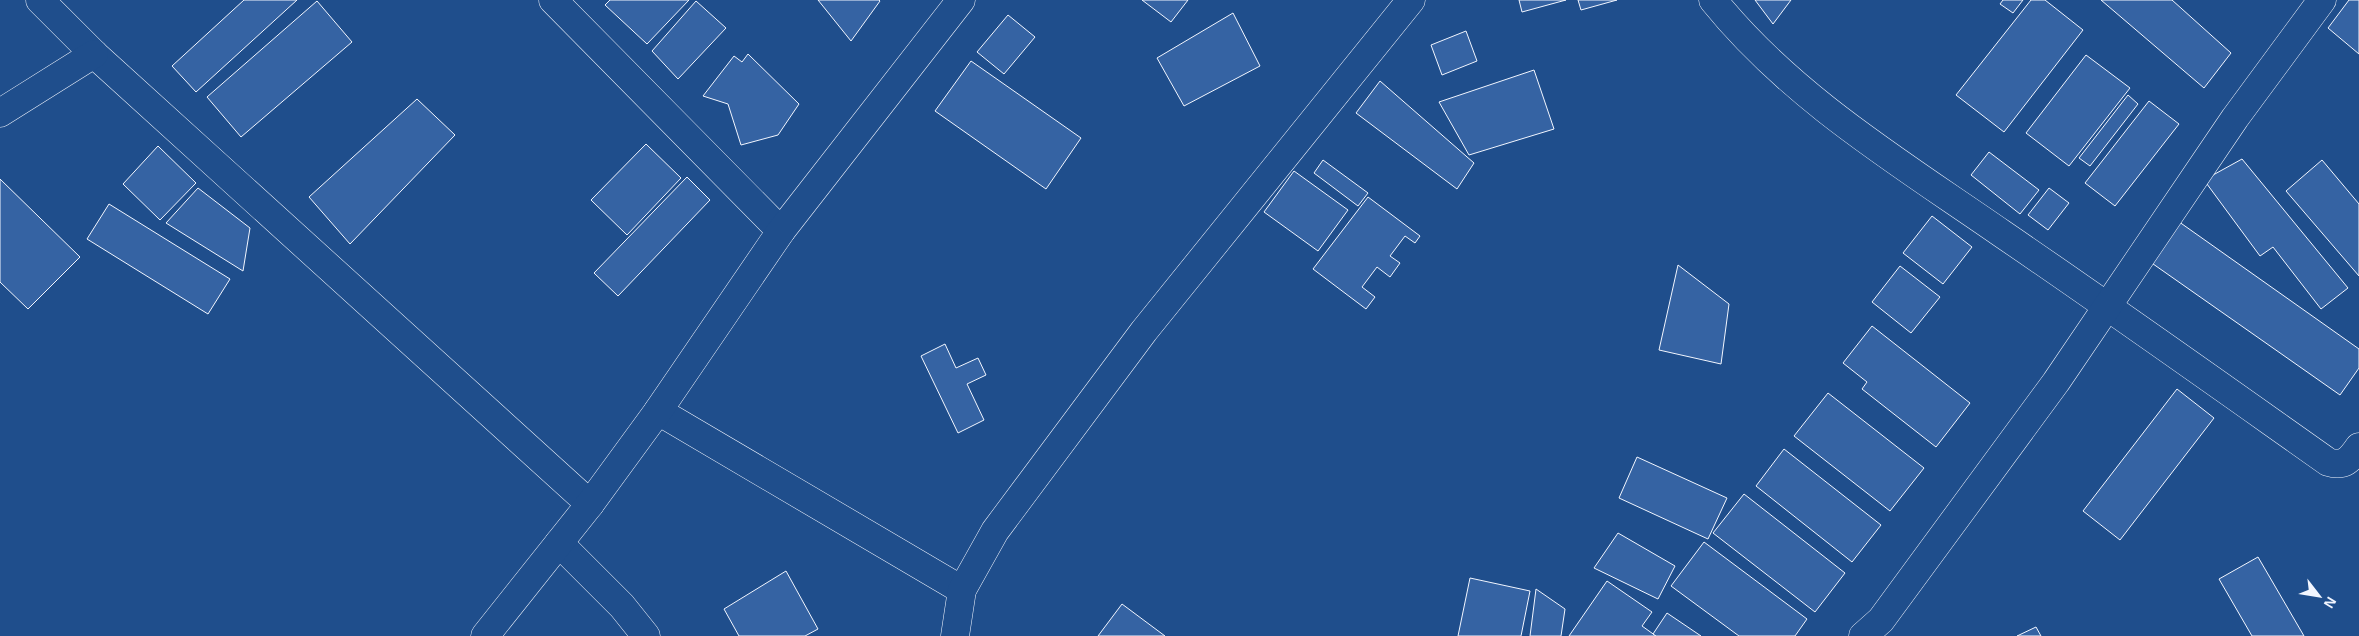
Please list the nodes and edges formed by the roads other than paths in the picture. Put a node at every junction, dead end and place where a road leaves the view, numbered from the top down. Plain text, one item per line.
1 (40, 0) edge
2 (553, 0) edge
3 (961, 0) edge
4 (1411, 0) edge
5 (1713, 0) edge
6 (2322, 0) edge
7 (94, 54) junction
8 (0, 113) edge
9 (781, 231) junction
10 (2107, 306) junction
11 (658, 411) junction
12 (2359, 447) edge
13 (590, 504) junction
14 (559, 543) junction
15 (962, 590) junction
16 (1880, 631) edge
17 (485, 636) edge
18 (646, 636) edge
19 (955, 636) edge

1 - 7 street
2 - 9 street
3 - 9 street
4 - 15 street
5 - 10 street
6 - 10 street
7 - 8 street
7 - 13 street
9 - 11 street
10 - 12 street
10 - 16 street
11 - 13 street
11 - 15 street
13 - 14 street
14 - 17 street
14 - 18 street
15 - 19 street

